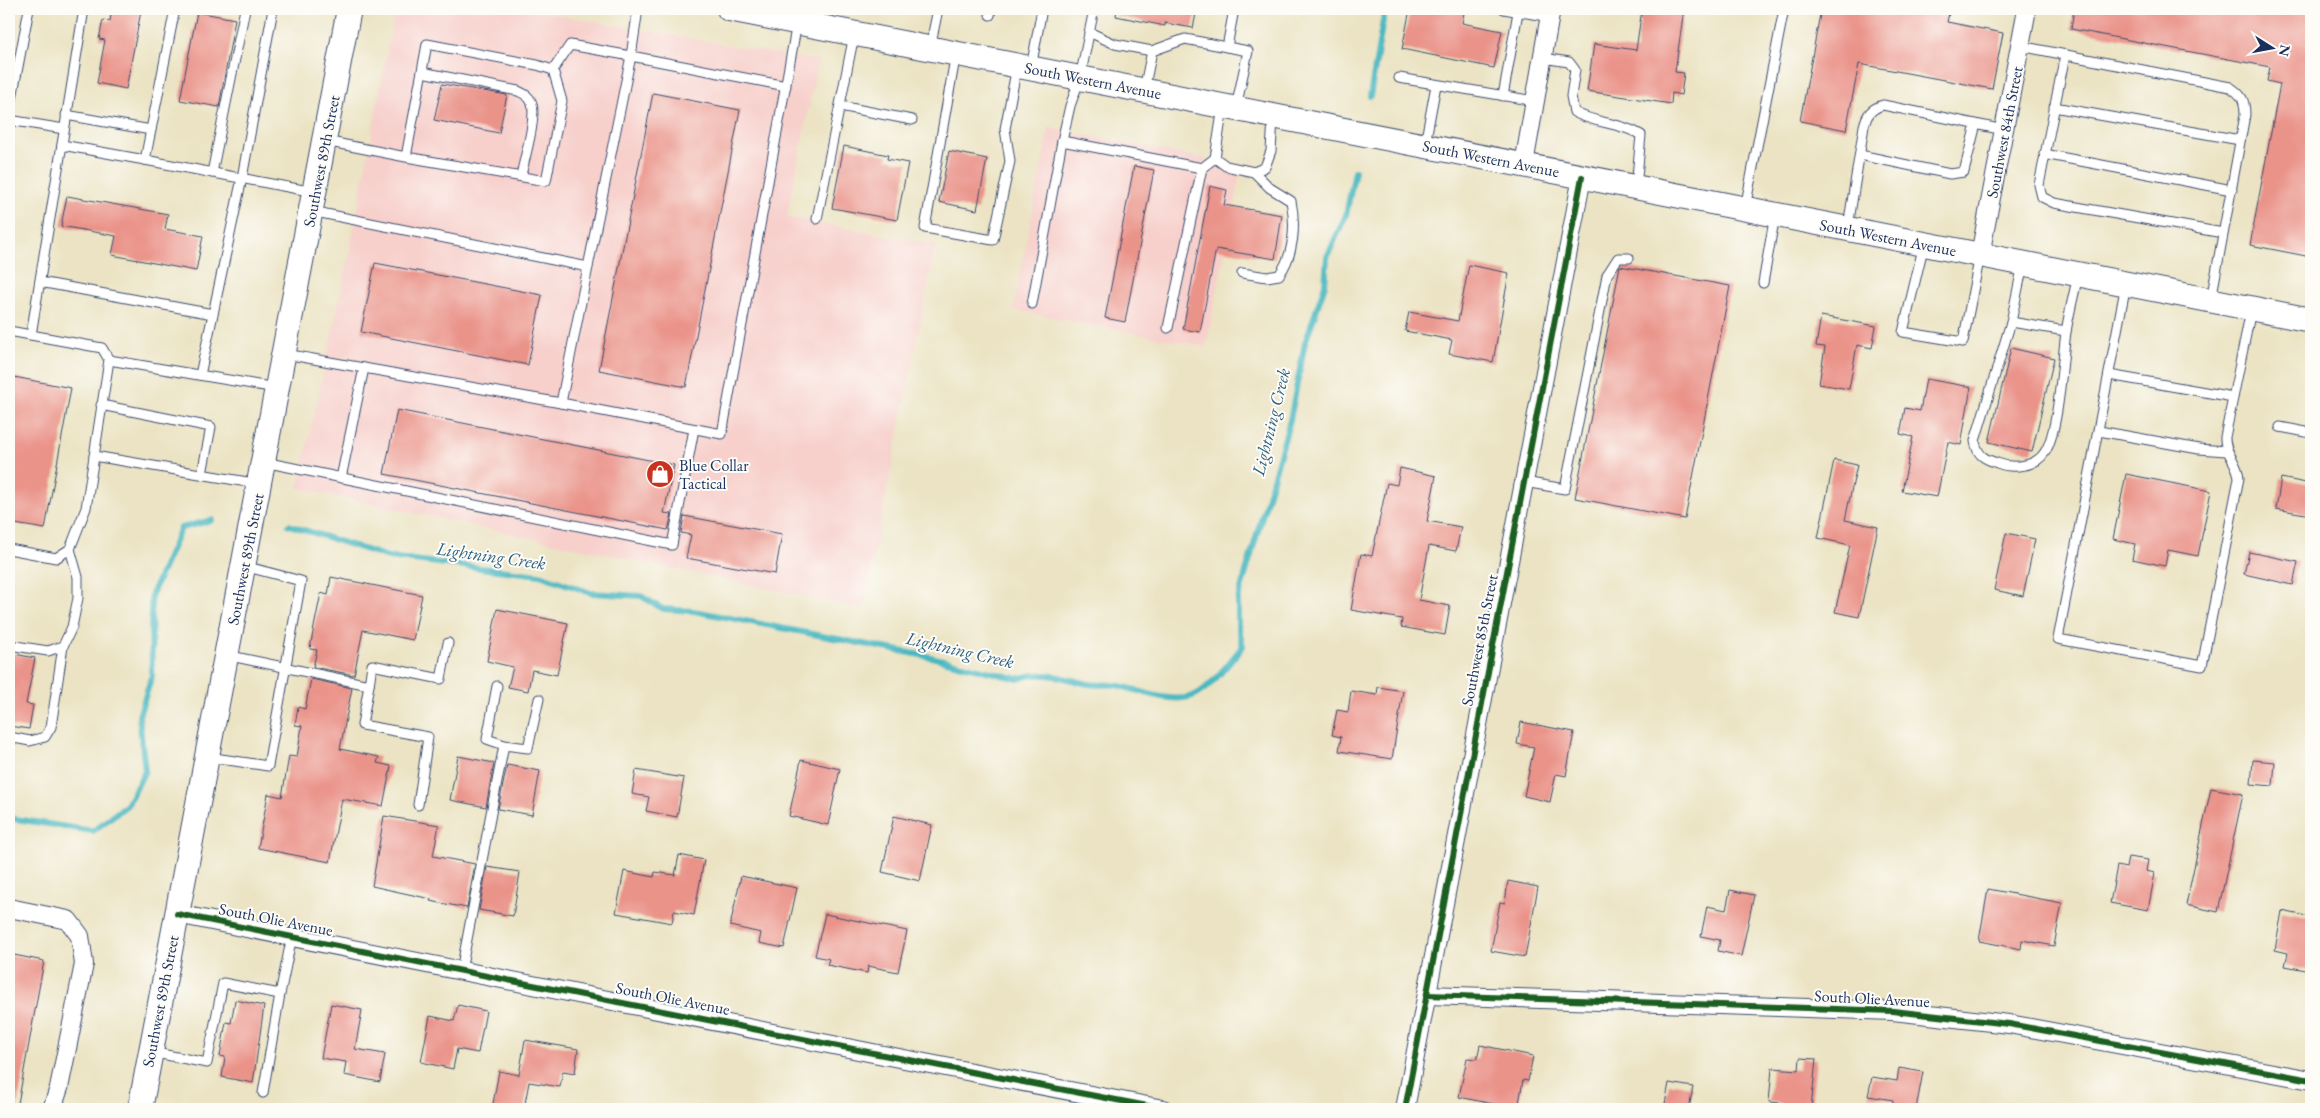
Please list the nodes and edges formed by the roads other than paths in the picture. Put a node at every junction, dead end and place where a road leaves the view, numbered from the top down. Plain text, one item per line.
1 (29, 9) edge
2 (84, 9) edge
3 (175, 9) edge
4 (245, 9) edge
5 (274, 9) edge
6 (350, 9) edge
7 (638, 9) edge
8 (729, 9) edge
9 (938, 9) edge
10 (1042, 9) edge
11 (1094, 9) edge
12 (1234, 9) edge
13 (1504, 9) edge
14 (1784, 9) edge
15 (2028, 9) edge
16 (1518, 12) junction
17 (1551, 13) edge
18 (810, 19) edge
19 (1089, 32) junction
20 (854, 33) junction
21 (2020, 46) junction
22 (1227, 47) junction
23 (930, 48) junction
24 (1152, 51) junction
25 (956, 53) junction
26 (2065, 55) junction
27 (631, 56) junction
28 (1543, 58) junction
29 (1024, 66) junction
30 (553, 70) junction
31 (422, 72) junction
32 (12, 77) edge
33 (1080, 78) junction
34 (1399, 78) dead end
35 (1436, 85) junction
36 (786, 86) junction
37 (1144, 90) junction
38 (1503, 96) junction
39 (1535, 101) junction
40 (840, 106) junction
41 (1230, 107) junction
42 (2054, 107) junction
43 (9, 114) edge
44 (66, 115) junction
45 (1274, 115) junction
46 (9, 120) edge
47 (912, 120) dead end
48 (1976, 124) junction
49 (64, 129) junction
50 (151, 130) junction
51 (2004, 130) junction
52 (2240, 140) junction
53 (324, 141) junction
54 (1062, 141) junction
55 (1425, 145) junction
56 (62, 146) junction
57 (2044, 154) junction
58 (1860, 155) junction
59 (406, 157) junction
60 (1215, 158) junction
61 (145, 160) junction
62 (1524, 164) junction
63 (1202, 168) junction
64 (1254, 172) junction
65 (212, 173) junction
66 (521, 176) junction
67 (1582, 177) junction
68 (242, 178) junction
69 (1636, 187) junction
70 (2232, 190) junction
71 (313, 202) junction
72 (1744, 209) junction
73 (1775, 215) junction
74 (817, 219) dead end
75 (1848, 229) junction
76 (2223, 233) junction
77 (1924, 244) junction
78 (1980, 255) junction
79 (1629, 258) dead end
80 (2023, 263) junction
81 (588, 267) junction
82 (1242, 273) dead end
83 (2078, 274) junction
84 (40, 282) junction
85 (1763, 283) dead end
86 (2126, 283) junction
87 (2211, 300) junction
88 (1032, 304) dead end
89 (2251, 308) junction
90 (213, 314) junction
91 (2311, 320) edge
92 (2011, 322) junction
93 (1168, 328) dead end
94 (9, 331) edge
95 (2066, 331) junction
96 (31, 335) junction
97 (284, 353) junction
98 (108, 360) junction
99 (364, 368) junction
100 (200, 375) junction
101 (2109, 375) junction
102 (277, 388) junction
103 (2233, 397) junction
104 (561, 403) junction
105 (101, 405) junction
106 (2280, 427) dead end
107 (694, 429) junction
108 (2098, 431) junction
109 (2311, 433) edge
110 (2226, 451) junction
111 (94, 456) junction
112 (261, 473) junction
113 (202, 474) junction
114 (341, 478) junction
115 (1524, 482) junction
116 (9, 549) edge
117 (70, 549) junction
118 (244, 566) junction
119 (448, 643) dead end
120 (9, 645) edge
121 (64, 646) junction
122 (226, 655) junction
123 (285, 668) junction
124 (368, 686) junction
125 (497, 686) dead end
126 (539, 699) dead end
127 (9, 737) edge
128 (504, 745) junction
129 (207, 757) junction
130 (418, 804) dead end
131 (9, 908) edge
132 (177, 914) junction
133 (292, 936) junction
134 (461, 971) junction
135 (280, 994) junction
136 (1427, 995) junction
137 (151, 1052) junction
138 (2311, 1080) edge
139 (263, 1093) dead end
140 (52, 1109) edge
141 (140, 1109) edge
142 (1163, 1109) edge
143 (1405, 1109) edge

1 - 32 lane
2 - 44 lane
3 - 50 lane
4 - 65 lane
5 - 68 lane
6 - 53 main road, Southwest 89th Street
7 - 27 lane
8 - 18 main road, South Western Avenue
9 - 23 lane
10 - 29 lane
11 - 19 lane
12 - 22 lane
13 - 16 lane
14 - 72 lane
15 - 21 street, Southwest 84th Street
16 - 17 lane
16 - 38 lane
17 - 28 street
18 - 20 main road, South Western Avenue
18 - 36 lane
19 - 24 lane
19 - 33 lane
20 - 23 main road, South Western Avenue
20 - 40 lane
21 - 26 lane
21 - 51 street, Southwest 84th Street
22 - 24 lane
22 - 41 lane
23 - 25 main road, South Western Avenue
24 - 37 lane
25 - 29 main road, South Western Avenue
25 - 29 lane
26 - 42 lane
26 - 52 lane
27 - 30 lane
27 - 36 lane
27 - 81 lane
28 - 39 street
28 - 69 lane
29 - 33 main road, South Western Avenue
30 - 31 lane
30 - 66 lane
31 - 59 lane
31 - 66 lane
32 - 43 lane
33 - 37 main road, South Western Avenue
33 - 54 lane
34 - 35 lane
35 - 38 lane
35 - 55 lane
36 - 107 lane
37 - 41 main road, South Western Avenue
38 - 39 lane
39 - 62 street
40 - 47 lane
40 - 74 lane
41 - 45 main road, South Western Avenue
41 - 60 lane
42 - 52 lane
42 - 57 lane
44 - 49 lane
44 - 50 lane
45 - 55 main road, South Western Avenue
45 - 64 lane
46 - 49 lane
48 - 51 lane
48 - 58 lane
48 - 58 lane
49 - 56 lane
50 - 61 lane
51 - 78 street, Southwest 84th Street
52 - 70 lane
53 - 59 lane
53 - 71 main road, Southwest 89th Street
54 - 63 lane
54 - 88 lane
55 - 62 main road, South Western Avenue
56 - 61 lane
56 - 84 lane
57 - 70 lane
57 - 76 lane
58 - 75 lane
59 - 66 lane
60 - 63 lane
60 - 64 lane
61 - 65 lane
62 - 67 main road, South Western Avenue
63 - 93 lane
64 - 82 lane
65 - 68 lane
67 - 69 main road, South Western Avenue
67 - 115 street, Southwest 85th Street
68 - 71 lane
68 - 90 lane
69 - 72 main road, South Western Avenue
70 - 76 lane
71 - 81 lane
71 - 97 main road, Southwest 89th Street
72 - 73 main road, South Western Avenue
73 - 75 main road, South Western Avenue
73 - 85 lane
75 - 77 main road, South Western Avenue
76 - 87 lane
77 - 78 main road, South Western Avenue
77 - 78 lane
78 - 80 main road, South Western Avenue
79 - 115 lane
80 - 83 main road, South Western Avenue
80 - 92 lane
81 - 104 lane
83 - 86 main road, South Western Avenue
83 - 95 lane
84 - 90 lane
84 - 96 lane
86 - 87 main road, South Western Avenue
86 - 101 lane
87 - 89 main road, South Western Avenue
89 - 91 main road, South Western Avenue
89 - 103 lane
90 - 100 lane
92 - 95 lane
92 - 95 lane
94 - 96 lane
96 - 98 lane
97 - 99 lane
97 - 102 main road, Southwest 89th Street
98 - 100 lane
98 - 105 lane
99 - 104 lane
99 - 114 lane
100 - 102 lane
101 - 103 lane
101 - 108 lane
102 - 112 main road, Southwest 89th Street
103 - 110 lane
104 - 107 lane
105 - 111 lane
105 - 113 lane
106 - 109 lane
107 - 114 lane
108 - 110 lane
108 - 110 lane
111 - 113 lane
111 - 117 lane
112 - 113 lane
112 - 114 lane
112 - 118 main road, Southwest 89th Street
115 - 136 street, Southwest 85th Street
116 - 117 lane
117 - 121 lane
118 - 122 main road, Southwest 89th Street
118 - 123 lane
119 - 124 lane
120 - 121 lane
121 - 127 lane
122 - 123 lane
122 - 129 main road, Southwest 89th Street
123 - 124 lane
123 - 129 lane
124 - 130 lane
125 - 128 lane
126 - 128 lane
128 - 134 lane
129 - 132 main road, Southwest 89th Street
131 - 140 street
132 - 133 street, South Olie Avenue
132 - 137 main road, Southwest 89th Street
133 - 134 street, South Olie Avenue
133 - 135 lane
134 - 142 street, South Olie Avenue
135 - 137 lane
135 - 139 lane
136 - 138 street, South Olie Avenue
136 - 143 street, Southwest 85th Street
137 - 141 main road, Southwest 89th Street

